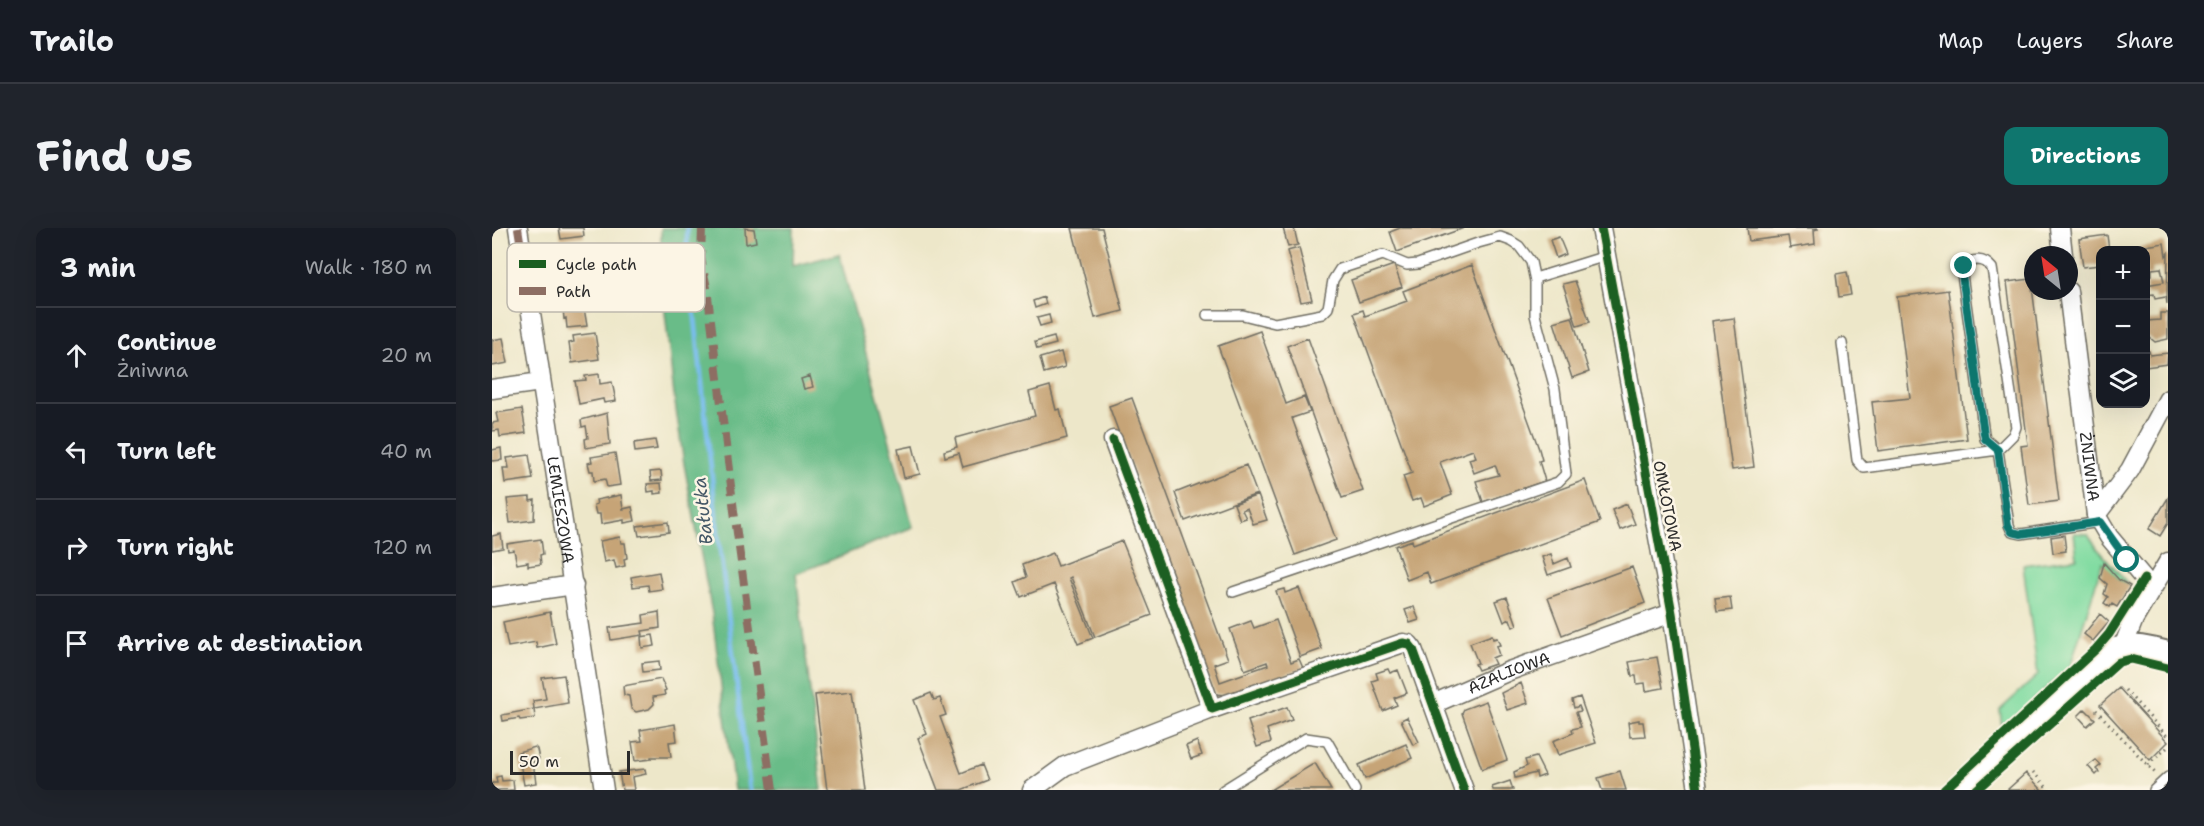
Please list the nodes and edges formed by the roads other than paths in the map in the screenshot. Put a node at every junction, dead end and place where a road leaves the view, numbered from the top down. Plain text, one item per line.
1 (518, 228) edge
2 (1601, 228) edge
3 (2060, 228) edge
4 (520, 243) edge
5 (2062, 246) edge
6 (1606, 256) junction
7 (1535, 278) junction
8 (2069, 300) edge
9 (531, 312) edge
10 (1207, 315) dead end
11 (1842, 343) dead end
12 (541, 382) junction
13 (492, 390) edge
14 (2168, 399) edge
15 (1113, 440) dead end
16 (1998, 450) junction
17 (2098, 519) junction
18 (2168, 562) edge
19 (574, 585) junction
20 (2151, 587) junction
21 (1233, 592) dead end
22 (492, 597) edge
23 (1672, 613) junction
24 (2123, 647) junction
25 (2168, 653) edge
26 (1433, 704) junction
27 (1212, 709) junction
28 (2166, 779) edge
29 (604, 790) edge
30 (1032, 790) edge
31 (1223, 790) edge
32 (1355, 790) edge
33 (1464, 790) edge
34 (1698, 790) edge
35 (1960, 790) edge
36 (2154, 790) edge

1 - 4 street, LEMIESZOWA
2 - 6 street, OMŁOTOWA
3 - 5 street
6 - 7 lane
6 - 23 street, OMŁOTOWA
7 - 10 lane
7 - 21 lane
8 - 17 street, ŻNIWNA
9 - 12 street, LEMIESZOWA
11 - 16 lane
12 - 13 street
12 - 19 street, LEMIESZOWA
14 - 17 street
15 - 27 street
16 - 16 lane
16 - 17 lane
17 - 20 street, ŻNIWNA
18 - 20 street
19 - 22 street
19 - 29 street, LEMIESZOWA
20 - 24 street
23 - 26 street, AZALIOWA
23 - 34 street, OMŁOTOWA
24 - 25 street
24 - 35 street
26 - 27 street
26 - 33 street
27 - 30 street
28 - 36 lane
31 - 32 lane

